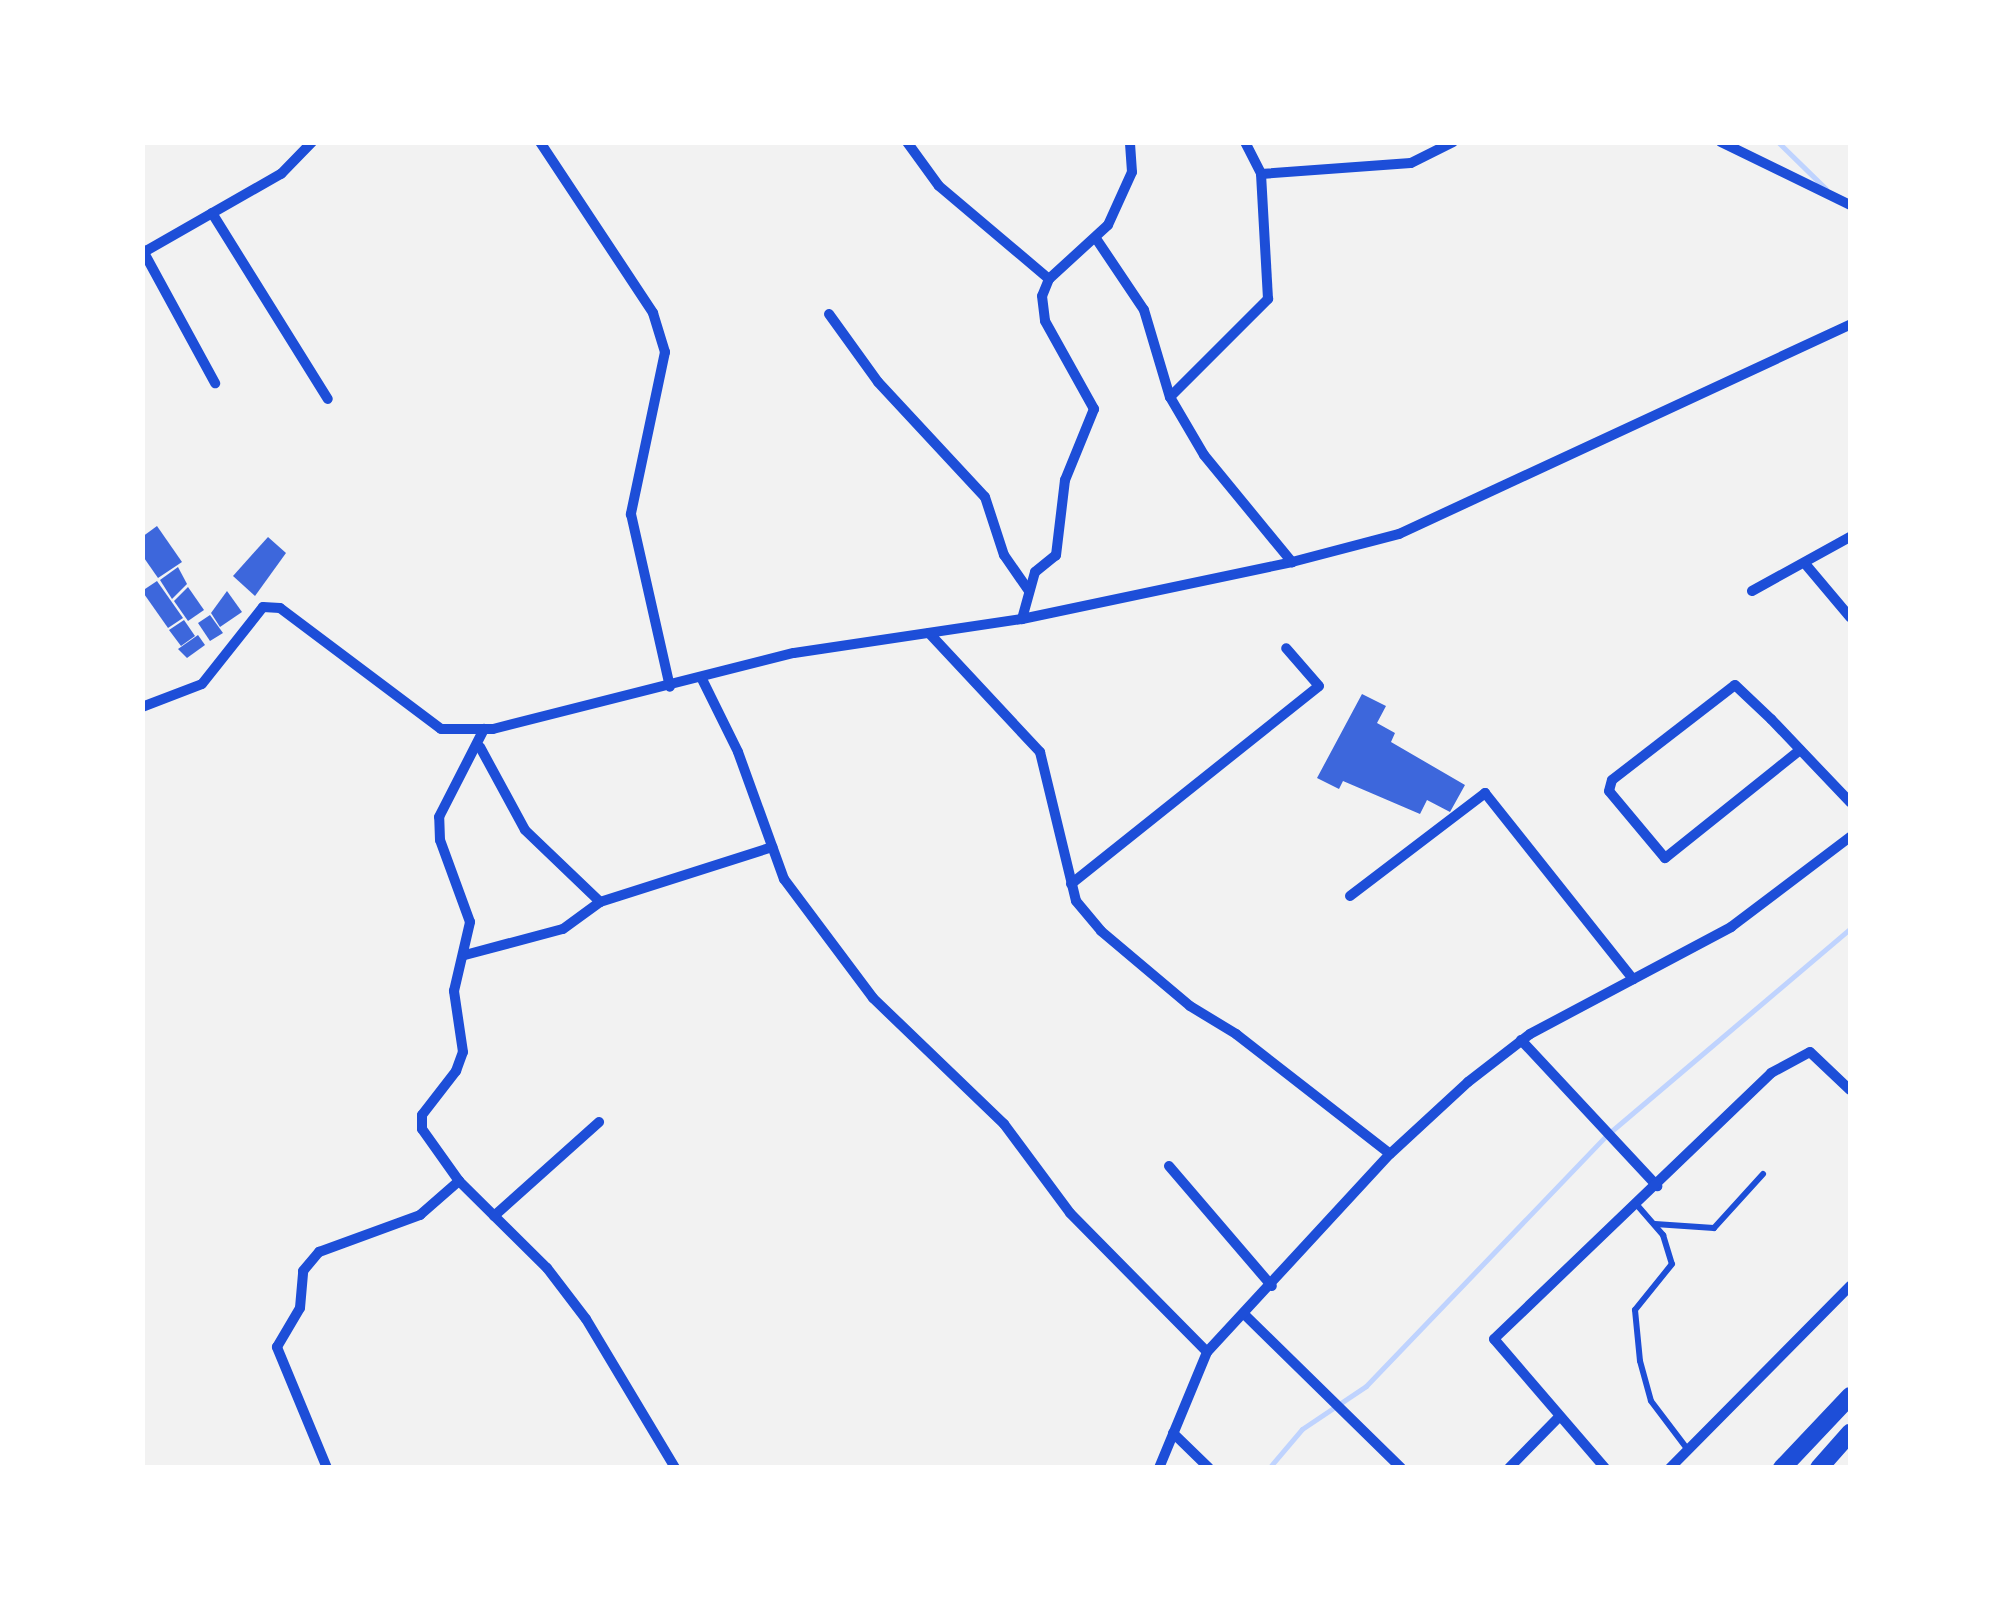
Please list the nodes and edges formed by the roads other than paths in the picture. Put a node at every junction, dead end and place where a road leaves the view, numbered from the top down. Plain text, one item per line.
1 (312, 142) edge
2 (540, 142) edge
3 (906, 142) edge
4 (1130, 142) edge
5 (1245, 142) edge
6 (1454, 142) edge
7 (1721, 142) edge
8 (1261, 174) junction
9 (1850, 204) edge
10 (212, 213) junction
11 (1097, 240) junction
12 (143, 250) edge
13 (1049, 279) junction
14 (829, 314) dead end
15 (1850, 325) edge
16 (216, 383) dead end
17 (1170, 397) junction
18 (328, 400) dead end
19 (1850, 536) edge
20 (1292, 562) junction
21 (1807, 566) junction
22 (1029, 591) junction
23 (1752, 591) dead end
24 (1850, 617) edge
25 (1022, 619) junction
26 (929, 633) junction
27 (1286, 648) dead end
28 (702, 679) junction
29 (670, 687) junction
30 (142, 707) edge
31 (484, 728) junction
32 (480, 746) junction
33 (1800, 750) junction
34 (1850, 802) edge
35 (1850, 837) edge
36 (772, 848) junction
37 (1071, 884) junction
38 (1350, 896) dead end
39 (600, 902) junction
40 (465, 954) junction
41 (1633, 979) junction
42 (1521, 1040) junction
43 (1850, 1090) edge
44 (599, 1122) dead end
45 (1390, 1154) junction
46 (1169, 1166) dead end
47 (1764, 1174) dead end
48 (460, 1181) junction
49 (1658, 1186) junction
50 (1637, 1204) junction
51 (494, 1216) junction
52 (1653, 1224) junction
53 (1272, 1286) junction
54 (1850, 1286) edge
55 (1246, 1316) junction
56 (1207, 1352) junction
57 (1850, 1396) edge
58 (1559, 1417) junction
59 (1850, 1433) edge
60 (1173, 1434) junction
61 (1688, 1450) junction
62 (328, 1468) edge
63 (675, 1468) edge
64 (1159, 1468) edge
65 (1209, 1468) edge
66 (1401, 1468) edge
67 (1509, 1468) edge
68 (1606, 1468) edge
69 (1670, 1468) edge
70 (1782, 1468) edge
71 (1819, 1468) edge

1 - 10 street
2 - 29 street
3 - 13 street
4 - 11 street
5 - 8 street
6 - 8 street
7 - 9 street
8 - 17 street
10 - 12 street
10 - 18 street
11 - 13 street
11 - 17 street
12 - 16 street
13 - 22 street
14 - 22 street
15 - 20 street
17 - 20 street
19 - 21 street
20 - 25 street
21 - 23 street
21 - 24 street
22 - 25 street
25 - 26 street
26 - 28 street
26 - 37 street
27 - 37 street
28 - 29 street
28 - 36 street
29 - 31 street
30 - 31 street
31 - 32 street
32 - 39 street
32 - 40 street
33 - 33 street
33 - 34 street
35 - 41 street
36 - 39 street
36 - 56 street
37 - 45 street
38 - 41 street
39 - 40 street
40 - 48 street
41 - 42 street
42 - 45 street
42 - 49 street
43 - 49 street
44 - 51 street
45 - 53 street
46 - 53 street
47 - 52 lane
48 - 51 street
48 - 62 street
49 - 50 street
50 - 52 lane
50 - 58 street
51 - 63 street
52 - 61 lane
53 - 55 street
54 - 61 street
55 - 56 street
55 - 66 street
56 - 60 street
57 - 70 main road
58 - 67 street
58 - 68 street
59 - 71 main road
60 - 64 street
60 - 65 street
61 - 69 street

